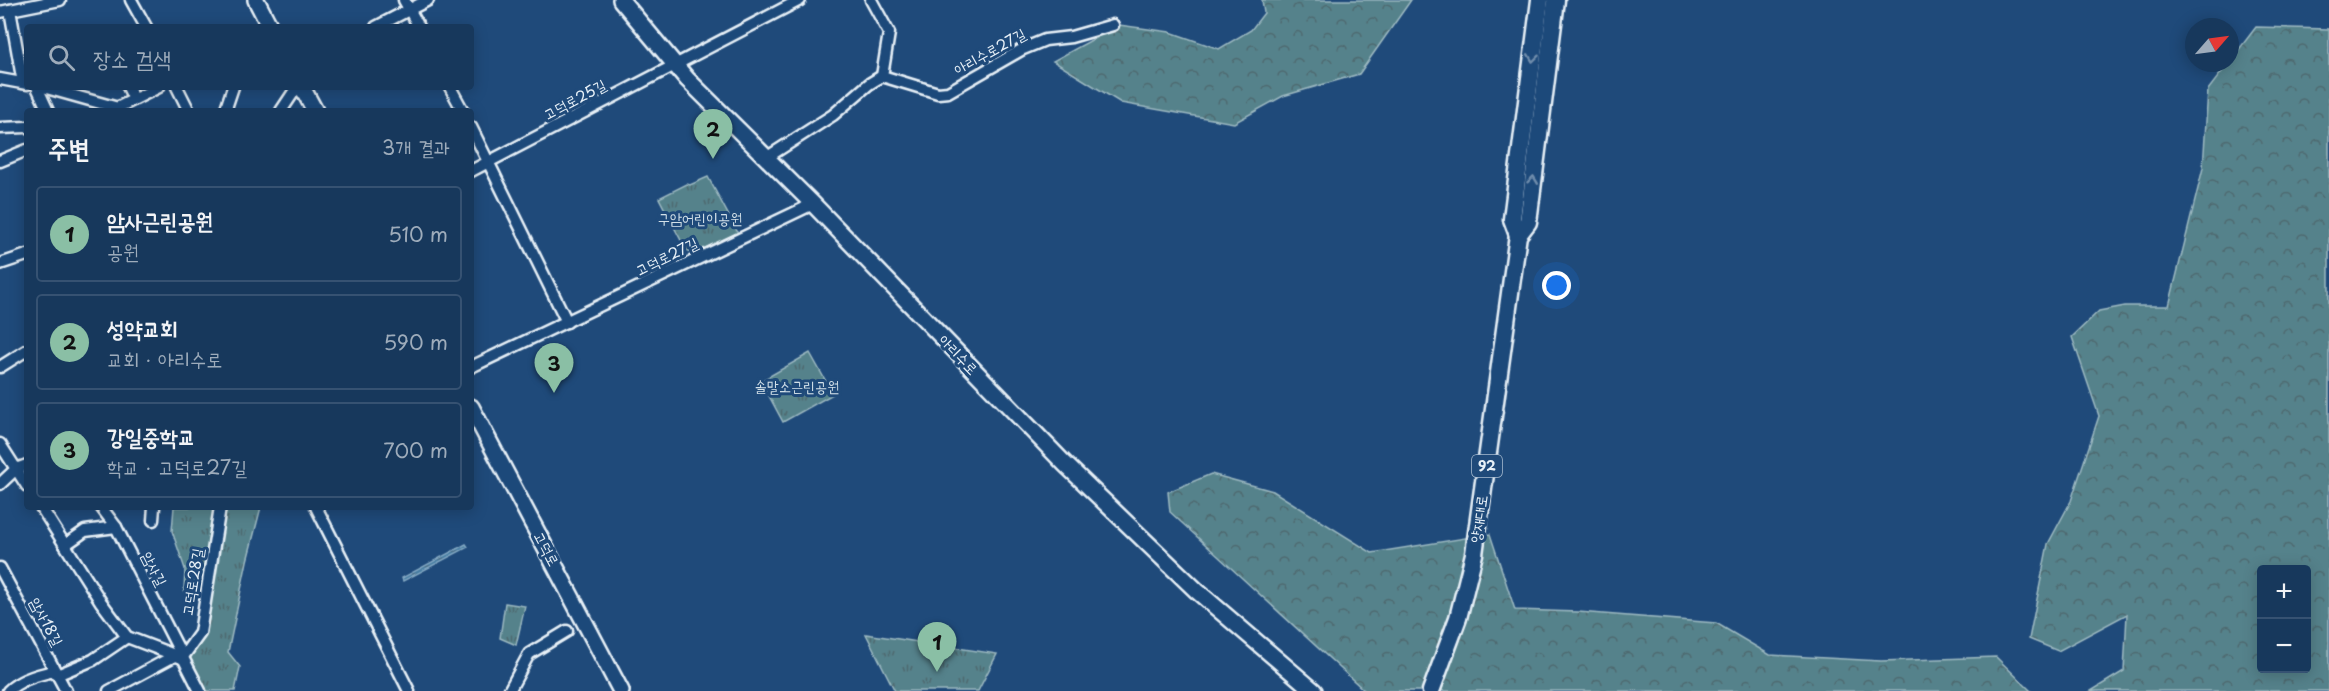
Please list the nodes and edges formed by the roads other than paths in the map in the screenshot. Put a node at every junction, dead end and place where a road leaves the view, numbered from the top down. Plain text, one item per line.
1 (56, 0) edge
2 (131, 0) edge
3 (256, 0) edge
4 (428, 0) edge
5 (621, 0) edge
6 (800, 0) edge
7 (871, 0) edge
8 (1540, 0) edge
9 (1556, 0) edge
10 (407, 5) edge
11 (5, 11) edge
12 (144, 24) edge
13 (268, 24) edge
14 (380, 24) edge
15 (417, 24) edge
16 (1113, 25) dead end
17 (675, 65) junction
18 (882, 76) junction
19 (0, 79) edge
20 (24, 79) edge
21 (24, 83) edge
22 (38, 90) edge
23 (63, 90) edge
24 (130, 90) edge
25 (153, 90) edge
26 (178, 90) edge
27 (232, 90) edge
28 (295, 90) edge
29 (304, 90) edge
30 (452, 90) edge
31 (135, 99) junction
32 (47, 108) edge
33 (110, 108) edge
34 (119, 108) edge
35 (188, 108) edge
36 (226, 108) edge
37 (283, 108) edge
38 (313, 108) edge
39 (461, 108) edge
40 (24, 127) edge
41 (0, 128) edge
42 (474, 133) edge
43 (24, 151) edge
44 (766, 158) junction
45 (0, 161) edge
46 (489, 162) junction
47 (474, 170) edge
48 (813, 204) junction
49 (1518, 235) junction
50 (24, 258) edge
51 (1, 262) edge
52 (567, 322) junction
53 (24, 352) edge
54 (474, 366) edge
55 (0, 367) edge
56 (474, 413) edge
57 (0, 444) edge
58 (22, 467) edge
59 (0, 484) edge
60 (43, 510) edge
61 (103, 510) edge
62 (154, 510) edge
63 (220, 510) edge
64 (318, 510) edge
65 (153, 520) dead end
66 (116, 527) junction
67 (65, 545) junction
68 (0, 567) edge
69 (567, 632) dead end
70 (127, 637) junction
71 (179, 656) junction
72 (56, 673) junction
73 (196, 689) edge
74 (8, 691) edge
75 (66, 691) edge
76 (109, 691) edge
77 (409, 691) edge
78 (509, 691) edge
79 (621, 691) edge
80 (1314, 691) edge
81 (1431, 691) edge

1 - 11 street
2 - 12 street
3 - 13 street
4 - 10 street
5 - 17 street, 아리수로
6 - 17 street, 고덕로25길
7 - 18 street
8 -> 49 main road, 양재대로 / 92
49 -> 9 main road, 양재대로 / 92
10 - 14 street
10 - 15 street
11 - 20 street
16 - 18 street, 아리수로27길
17 - 44 street, 아리수로
17 - 46 street, 고덕로25길
18 - 44 street
19 - 21 street
22 - 32 street
23 - 33 street
24 - 31 street
25 - 31 street
26 - 35 street
27 - 36 street
28 - 37 street
29 - 38 street
30 - 39 street
31 - 34 street
40 - 41 street
42 - 46 street
43 - 45 street
44 - 48 street, 아리수로
46 - 47 street, 고덕로25길
46 - 52 street
48 - 52 street, 고덕로27길
48 - 80 street, 아리수로
49 - 81 main road, 양재대로 / 92
50 - 51 street
52 - 54 street, 고덕로27길
53 - 55 street
56 - 79 street, 고덕로
57 - 58 street
58 - 59 street
60 - 67 street
61 - 66 street, 암사길
62 - 65 street
63 - 71 street, 고덕로28길
64 - 77 street
66 - 67 street
66 - 71 street, 암사길
67 - 70 street
68 - 72 street, 암사18길
69 - 78 street
70 - 71 street
70 - 72 street
71 - 73 street, 암사길
71 - 76 street
72 - 74 street
72 - 75 street, 암사18길

